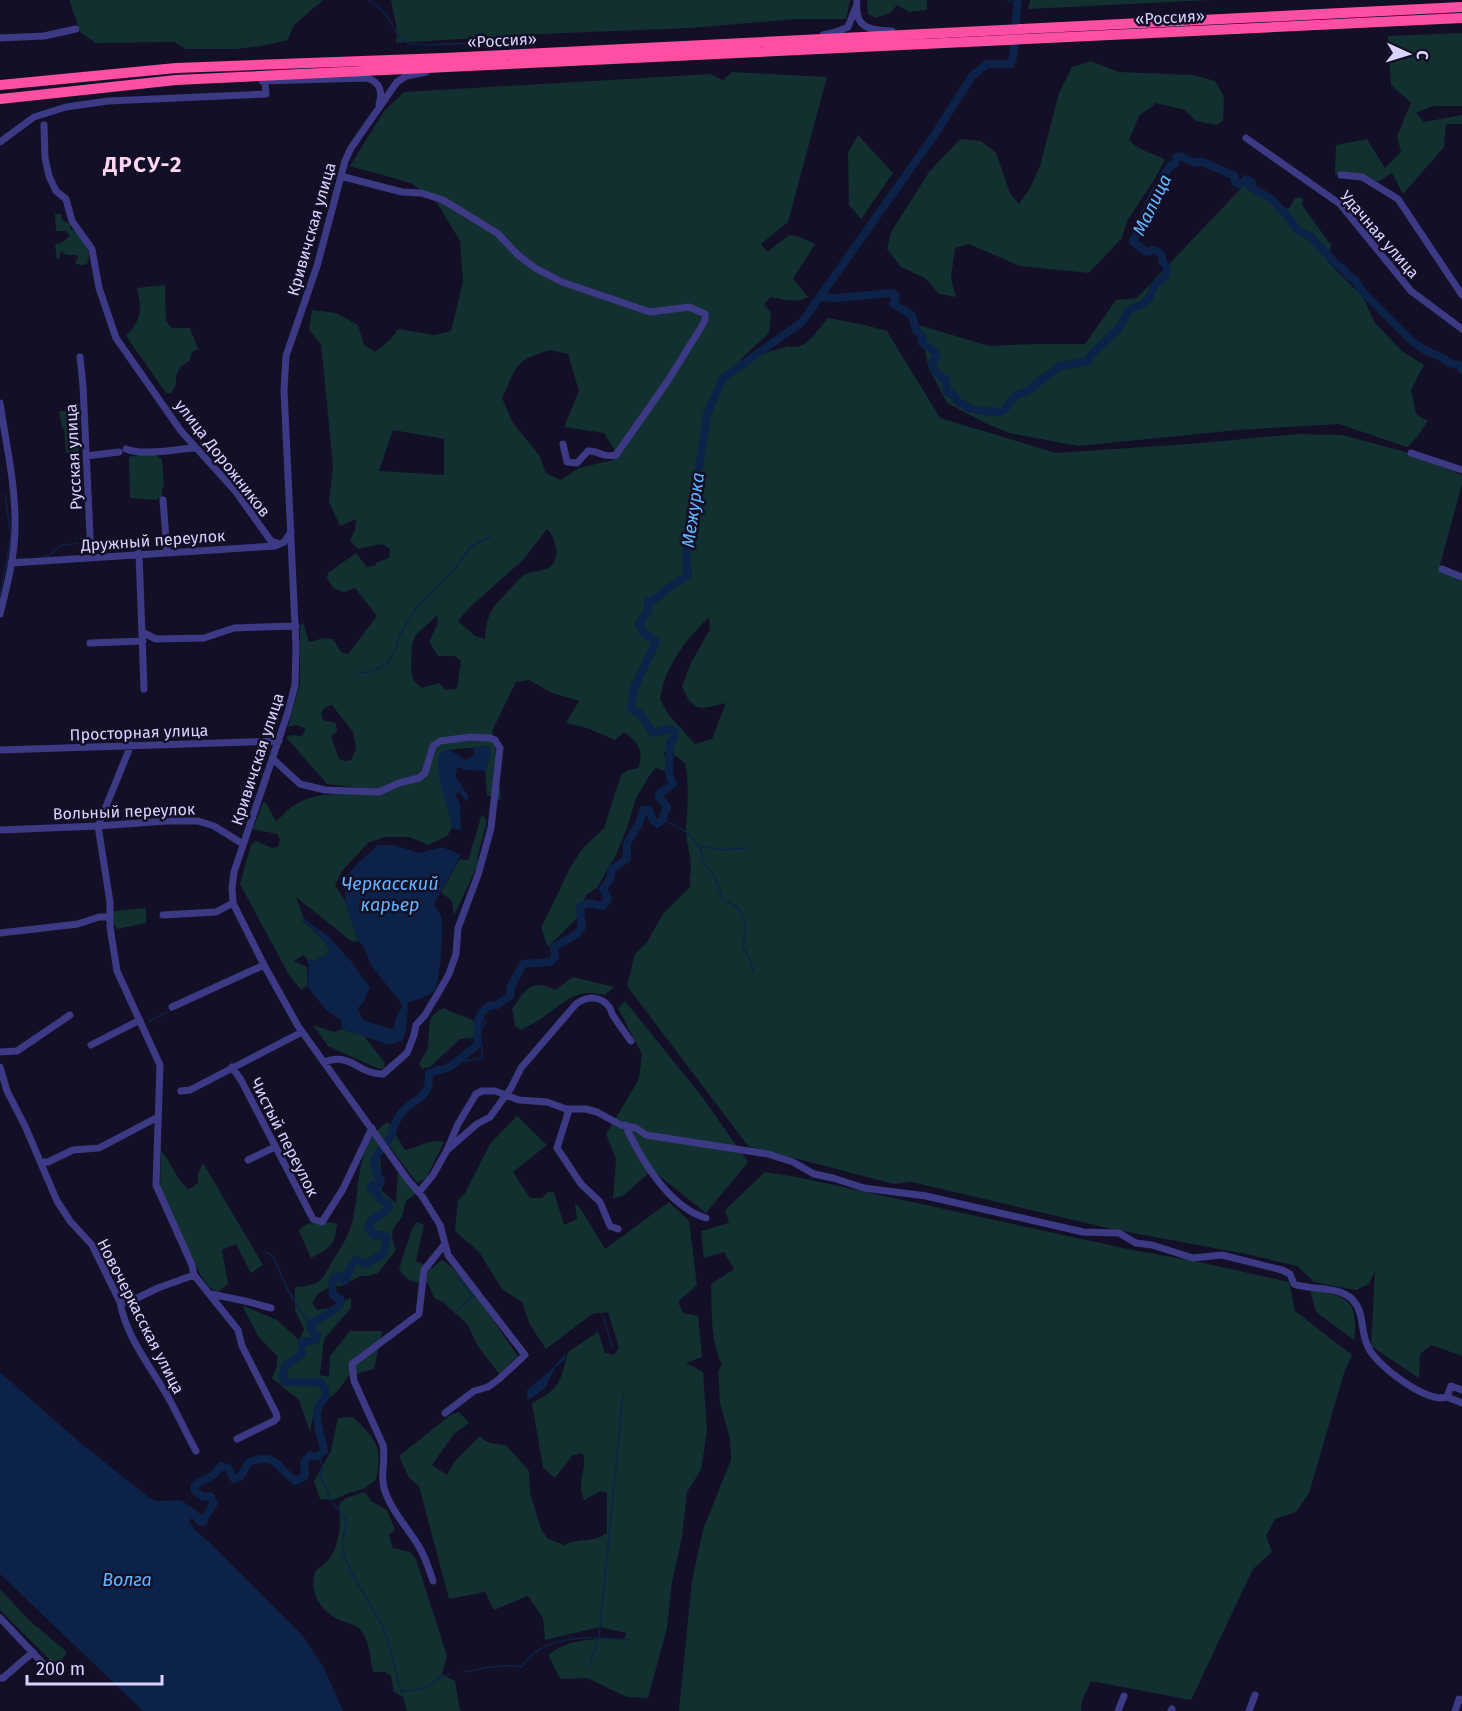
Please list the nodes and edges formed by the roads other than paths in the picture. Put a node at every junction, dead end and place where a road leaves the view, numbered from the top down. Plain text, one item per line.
1 (857, 2) edge
2 (1462, 7) edge
3 (1462, 18) edge
4 (76, 29) dead end
5 (922, 33) junction
6 (1005, 35) junction
7 (0, 38) edge
8 (807, 39) junction
9 (444, 69) junction
10 (254, 78) junction
11 (265, 82) junction
12 (0, 85) edge
13 (0, 99) edge
14 (377, 110) junction
15 (45, 125) dead end
16 (1246, 138) dead end
17 (0, 142) edge
18 (1341, 175) dead end
19 (340, 176) junction
20 (1462, 295) edge
21 (1462, 329) edge
22 (80, 357) dead end
23 (0, 403) edge
24 (564, 444) dead end
25 (195, 448) junction
26 (1411, 453) dead end
27 (86, 456) junction
28 (1462, 470) edge
29 (164, 500) dead end
30 (291, 532) junction
31 (280, 544) junction
32 (167, 551) junction
33 (139, 553) junction
34 (91, 557) junction
35 (11, 563) junction
36 (1442, 569) dead end
37 (1462, 577) edge
38 (0, 614) edge
39 (296, 626) junction
40 (142, 632) junction
41 (142, 641) junction
42 (90, 643) dead end
43 (144, 689) dead end
44 (279, 741) junction
45 (131, 745) junction
46 (0, 750) edge
47 (273, 759) junction
48 (98, 826) junction
49 (0, 830) edge
50 (243, 844) junction
51 (233, 903) junction
52 (163, 915) dead end
53 (110, 917) junction
54 (0, 933) edge
55 (264, 966) junction
56 (172, 1007) dead end
57 (70, 1015) dead end
58 (140, 1020) junction
59 (302, 1032) junction
60 (631, 1041) dead end
61 (91, 1045) dead end
62 (0, 1052) edge
63 (324, 1062) junction
64 (0, 1067) edge
65 (232, 1067) junction
66 (181, 1091) dead end
67 (505, 1095) junction
68 (566, 1109) junction
69 (158, 1117) junction
70 (625, 1125) junction
71 (372, 1128) junction
72 (275, 1147) junction
73 (447, 1150) junction
74 (248, 1160) dead end
75 (41, 1162) junction
76 (419, 1192) junction
77 (706, 1218) dead end
78 (618, 1229) dead end
79 (445, 1244) junction
80 (194, 1275) junction
81 (211, 1294) junction
82 (120, 1302) junction
83 (271, 1308) dead end
84 (1462, 1390) edge
85 (1447, 1397) junction
86 (1462, 1403) edge
87 (445, 1413) dead end
88 (237, 1439) dead end
89 (196, 1450) dead end
90 (433, 1581) dead end
91 (0, 1618) edge
92 (33, 1652) junction
93 (50, 1671) dead end
94 (0, 1678) edge
95 (1255, 1695) dead end
96 (1124, 1696) dead end
97 (1462, 1700) edge
98 (1118, 1711) edge
99 (1249, 1711) edge
100 (1455, 1711) edge

1 - 5 street
1 - 8 street
2 - 6 highway, «Россия»
3 - 6 highway, «Россия»
4 - 7 street
5 - 6 highway, «Россия»
5 - 8 highway, «Россия»
6 - 9 highway, «Россия»
8 - 12 highway, «Россия»
9 - 10 highway, «Россия»
9 - 14 street, Кривичская улица
10 - 11 street
10 - 13 highway, «Россия»
11 - 14 street
11 - 17 street
14 - 19 street, Кривичская улица
15 - 25 street, улица Дорожников
16 - 21 street, Удачная улица
18 - 20 street
19 - 24 street
19 - 30 street, Кривичская улица
22 - 27 street, Русская улица
23 - 35 street
25 - 27 street
25 - 31 street, улица Дорожников
26 - 28 street
27 - 34 street, Русская улица
29 - 32 street
30 - 31 street
30 - 39 street, Кривичская улица
31 - 32 street, Дружный переулок
32 - 33 street, Дружный переулок
33 - 34 street, Дружный переулок
33 - 40 street
34 - 35 street, Дружный переулок
35 - 38 street
36 - 37 street
39 - 40 street
39 - 44 street, Кривичская улица
40 - 41 street
41 - 42 street
41 - 43 street
44 - 45 street, Просторная улица
44 - 47 street, Кривичская улица
45 - 46 street, Просторная улица
45 - 48 street
47 - 50 street, Кривичская улица
47 - 63 street
48 - 49 street, Вольный переулок
48 - 50 street, Вольный переулок
48 - 53 street
50 - 51 street, Кривичская улица
51 - 52 street
51 - 55 street, Кривичская улица
53 - 54 street
53 - 58 street
55 - 56 street
55 - 59 street, Кривичская улица
57 - 62 street
58 - 61 street
58 - 69 street
59 - 63 street, Кривичская улица
59 - 65 street
60 - 67 street
63 - 71 street, Кривичская улица
64 - 75 street, Новочеркасская улица
65 - 66 street
65 - 72 street, Чистый переулок
67 - 68 street
67 - 73 street
67 - 73 street
68 - 70 street
68 - 78 street
69 - 75 street
69 - 80 street
70 - 77 street
70 - 85 street
71 - 72 street, Чистый переулок
71 - 76 street, Кривичская улица
72 - 74 street
73 - 76 street
75 - 82 street, Новочеркасская улица
76 - 79 street, Кривичская улица
79 - 87 street, Кривичская улица
79 - 90 street
80 - 81 street
80 - 82 street
81 - 83 street
81 - 88 street
82 - 89 street, Новочеркасская улица
84 - 85 street
85 - 86 street
91 - 92 street
92 - 93 street
92 - 94 street
95 - 99 street
96 - 98 street
97 - 100 street

